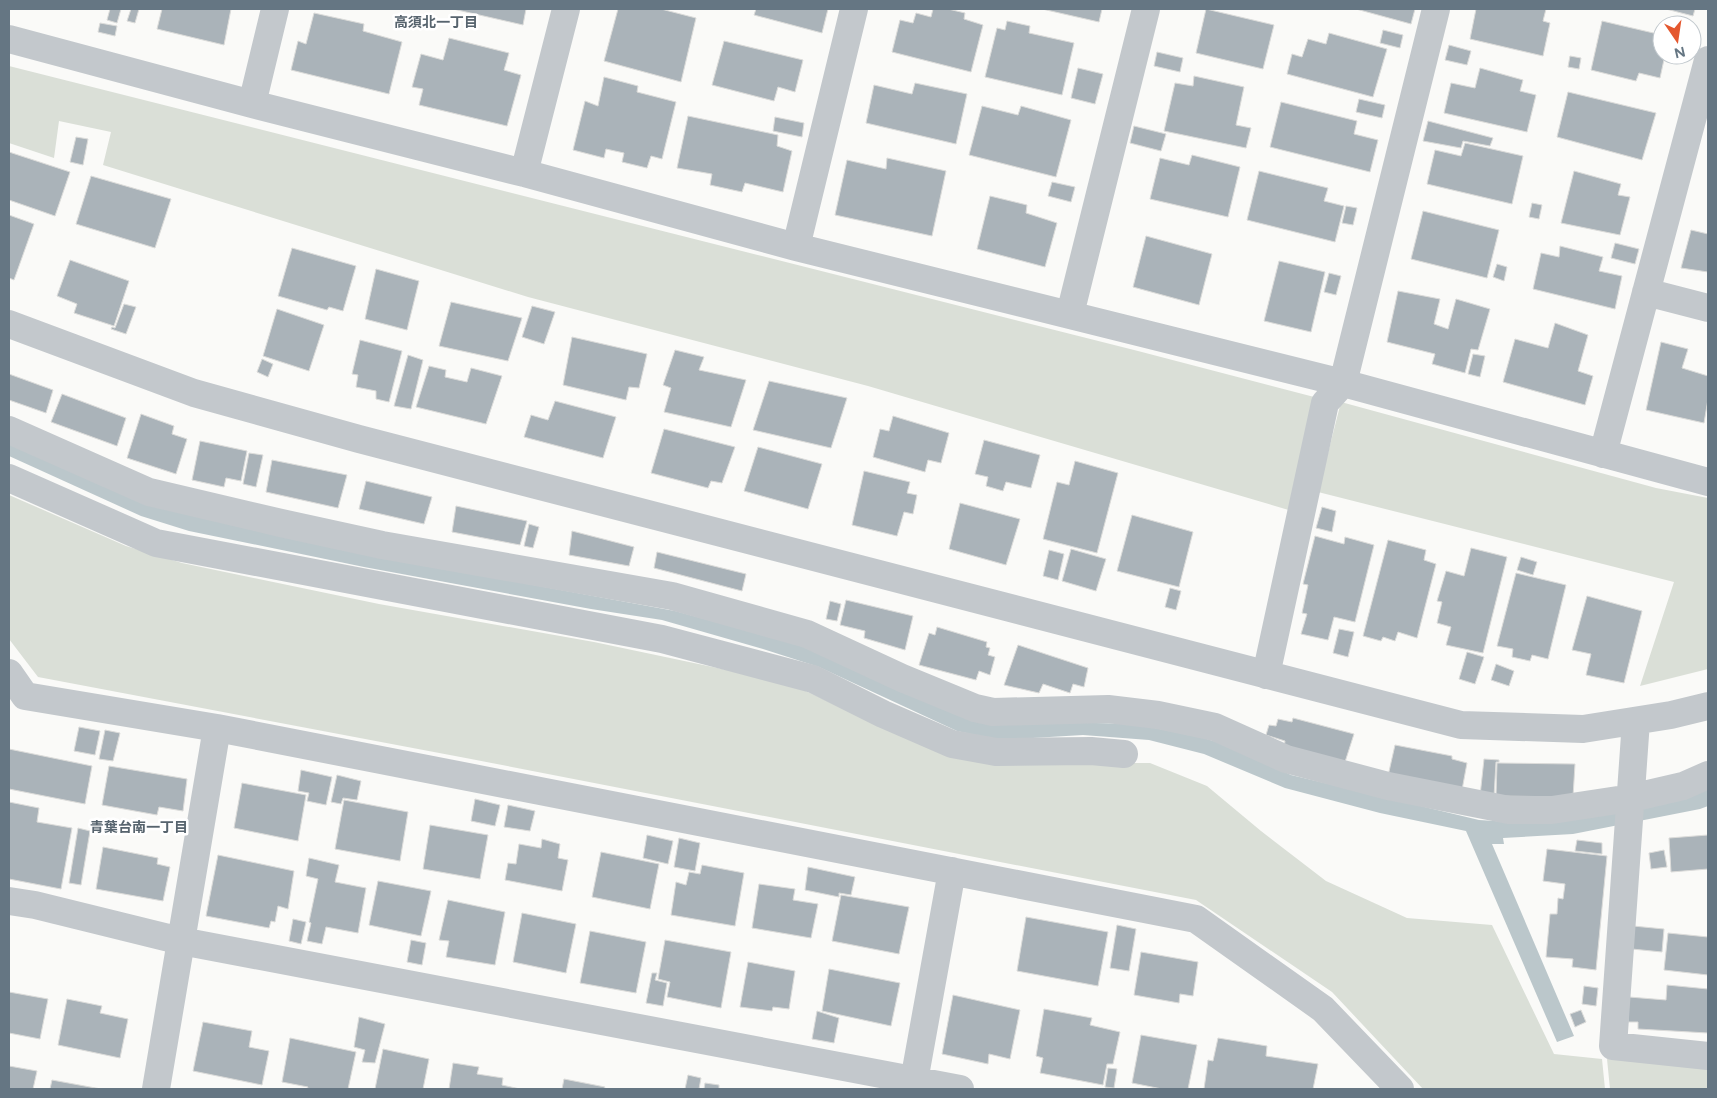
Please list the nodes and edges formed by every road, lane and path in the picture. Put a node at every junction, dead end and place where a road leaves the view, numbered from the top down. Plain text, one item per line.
1 (275, 9) edge
2 (566, 9) edge
3 (854, 9) edge
4 (1146, 9) edge
5 (1436, 9) edge
6 (9, 39) edge
7 (1708, 60) edge
8 (252, 104) junction
9 (524, 173) junction
10 (796, 247) junction
11 (1646, 292) junction
12 (1708, 308) edge
13 (1070, 314) junction
14 (9, 324) edge
15 (1343, 383) junction
16 (9, 430) edge
17 (1603, 454) junction
18 (9, 478) edge
19 (1708, 482) edge
20 (9, 673) edge
21 (1266, 675) junction
22 (1708, 706) edge
23 (1636, 721) junction
24 (217, 728) junction
25 (1124, 754) dead end
26 (1708, 775) edge
27 (1630, 798) junction
28 (952, 871) junction
29 (9, 901) edge
30 (181, 942) junction
31 (1708, 1056) edge
32 (914, 1080) junction
33 (156, 1089) edge
34 (960, 1089) edge
35 (1400, 1089) edge

1 - 8 street
2 - 9 street
3 - 10 street
4 - 13 street
5 - 15 street
6 - 8 street
7 - 11 street
8 - 9 street
9 - 10 street
10 - 13 street
11 - 12 street
11 - 17 street
13 - 15 street
14 - 21 street
15 - 17 street
15 - 21 street
16 - 27 street
17 - 19 street
18 - 25 street
20 - 24 street
21 - 23 street
22 - 23 street
23 - 27 street
24 - 28 street
24 - 30 street
26 - 27 street
27 - 31 street
28 - 32 street
28 - 35 street
29 - 30 street
30 - 32 street
30 - 33 street
32 - 34 street

